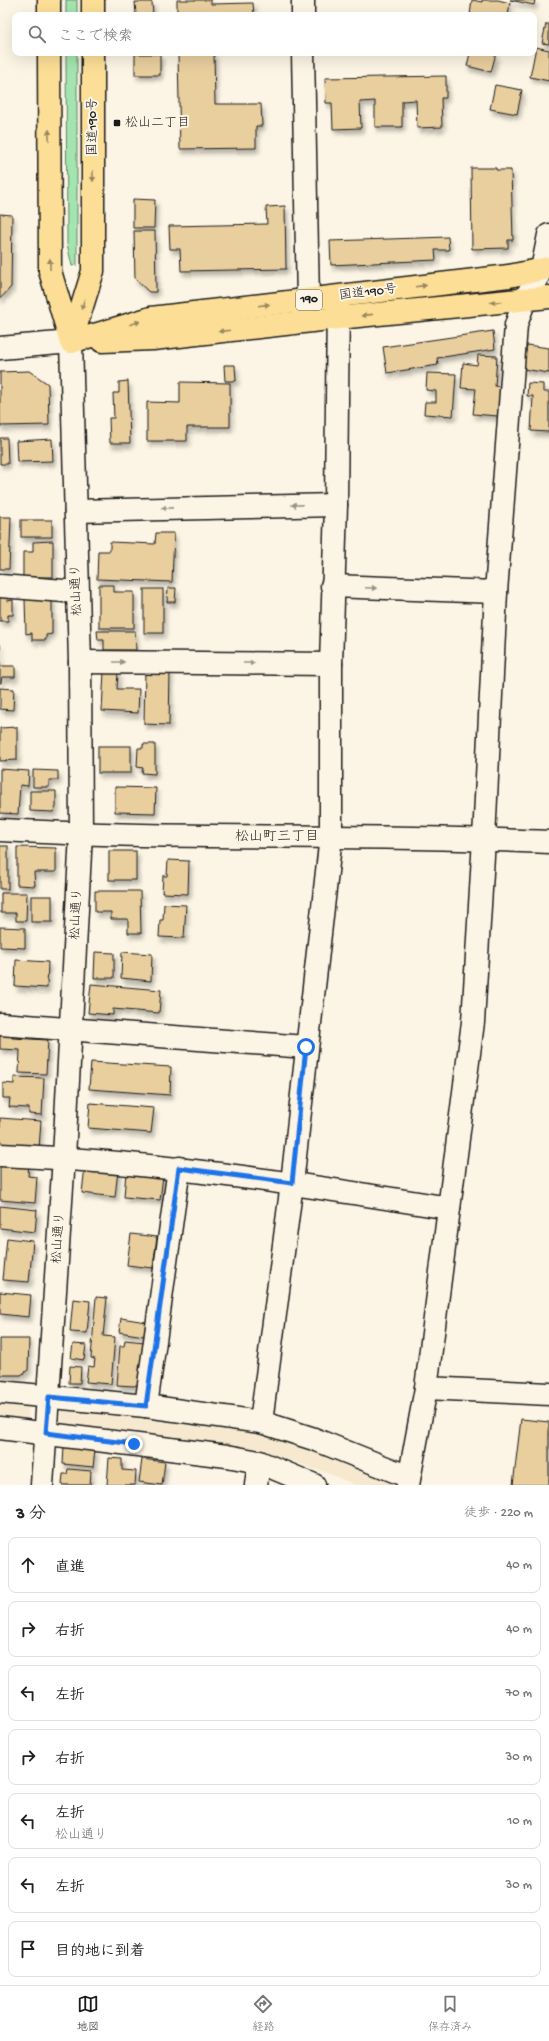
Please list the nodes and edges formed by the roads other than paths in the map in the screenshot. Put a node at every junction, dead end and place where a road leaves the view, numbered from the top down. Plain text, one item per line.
1 (49, 0) edge
2 (93, 0) edge
3 (303, 0) edge
4 (49, 12) edge
5 (93, 12) edge
6 (303, 12) edge
7 (49, 56) edge
8 (93, 56) edge
9 (304, 56) edge
10 (549, 235) edge
11 (545, 268) edge
12 (338, 296) junction
13 (549, 297) edge
14 (525, 299) junction
15 (308, 300) junction
16 (338, 318) junction
17 (71, 342) junction
18 (0, 348) edge
19 (336, 504) junction
20 (76, 510) junction
21 (0, 586) edge
22 (332, 586) junction
23 (77, 592) junction
24 (496, 592) junction
25 (80, 662) junction
26 (330, 664) junction
27 (0, 830) edge
28 (81, 834) junction
29 (331, 836) junction
30 (484, 839) junction
31 (549, 842) edge
32 (0, 1024) edge
33 (70, 1028) junction
34 (306, 1047) junction
35 (0, 1155) edge
36 (64, 1158) junction
37 (179, 1168) junction
38 (292, 1183) junction
39 (449, 1208) junction
40 (426, 1388) junction
41 (0, 1392) edge
42 (549, 1394) edge
43 (49, 1397) junction
44 (146, 1406) junction
45 (262, 1422) junction
46 (0, 1428) edge
47 (46, 1433) junction
48 (259, 1462) junction
49 (409, 1481) edge
50 (42, 1485) edge
51 (256, 1485) edge
52 (314, 1485) edge

1 - 4 highway
2 - 5 highway
3 - 6 street
17 -> 7 highway
8 -> 17 highway, 国道190号
9 - 15 street
10 - 11 street
12 -> 11 highway, 国道190号 / 190
11 - 14 street
12 - 15 highway, 国道190号 / 190
12 - 16 street
13 - 14 highway, 国道190号 / 190
14 -> 16 highway, 国道190号 / 190
14 - 24 street
17 -> 15 highway, 国道190号 / 190
16 -> 17 highway, 国道190号 / 190
16 - 19 street
17 - 18 street
17 - 20 street, 松山通り
19 -> 20 street
19 - 22 street
20 - 23 street, 松山通り
21 - 23 street
22 -> 24 street
22 - 26 street
23 - 25 street, 松山通り
24 - 30 street
25 -> 26 street
25 - 28 street, 松山通り
26 - 29 street
27 - 28 street
28 - 29 street
28 - 33 street, 松山通り
29 - 30 street
29 - 34 street
30 - 31 street
30 - 39 street
32 - 33 street
33 - 34 street
33 - 36 street, 松山通り
34 - 38 street
35 - 36 street
36 - 37 street
36 - 43 street, 松山通り
37 - 38 street
37 - 44 street
38 - 39 street
38 - 45 street
39 - 40 street
40 - 42 street
40 - 49 street
41 - 43 street
43 - 44 street
43 - 47 street, 松山通り
44 - 45 street
45 - 49 street
46 - 47 street
47 - 48 street
47 - 50 street, 松山通り
48 - 51 street
48 - 52 street

